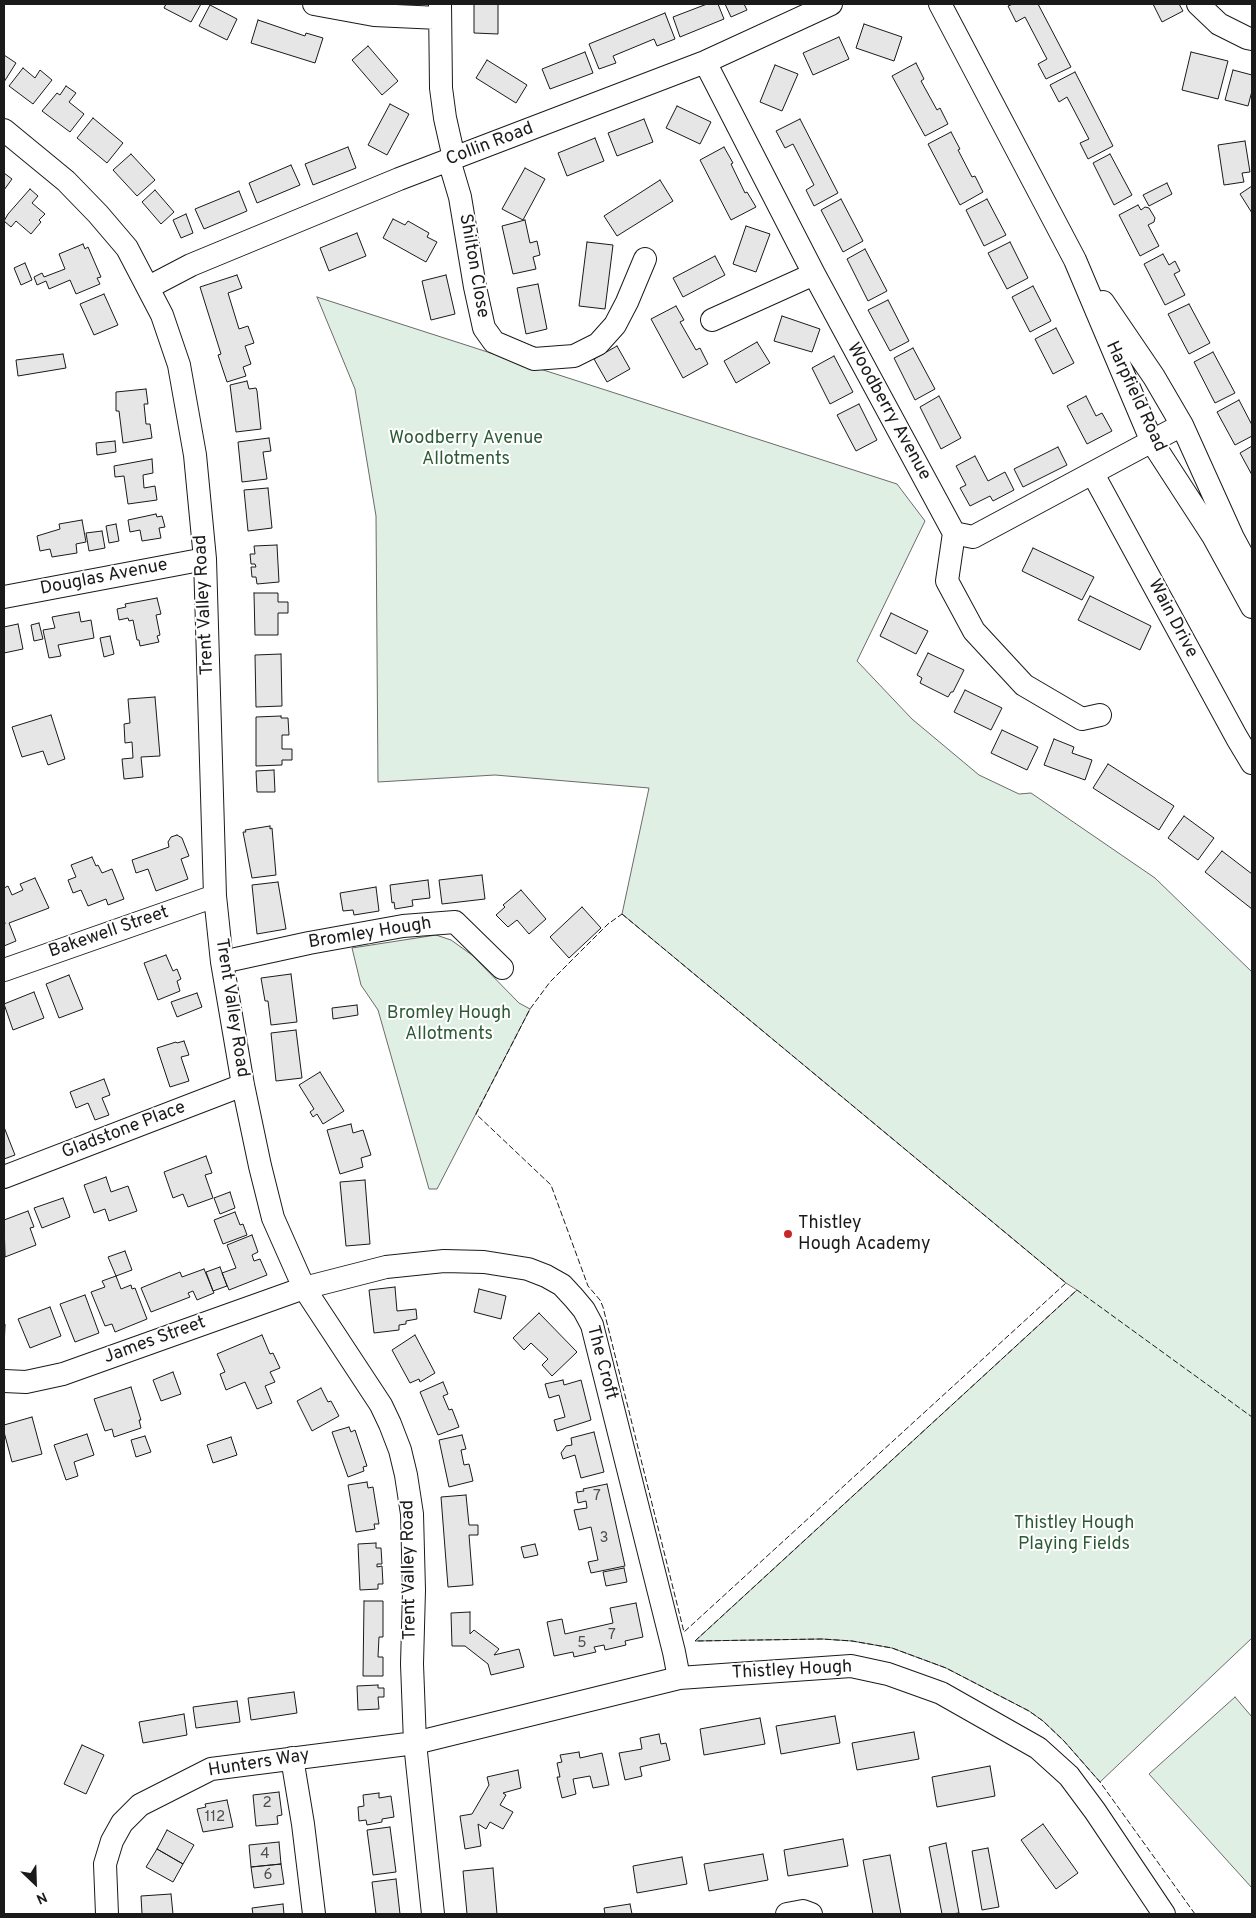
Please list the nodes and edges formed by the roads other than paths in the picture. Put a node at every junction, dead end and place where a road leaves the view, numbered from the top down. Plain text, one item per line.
1 (314, 4) edge
2 (831, 4) edge
3 (940, 4) edge
4 (1198, 4) edge
5 (440, 11) edge
6 (1252, 39) edge
7 (705, 62) junction
8 (4, 130) edge
9 (452, 159) junction
10 (645, 259) dead end
11 (1075, 260) junction
12 (814, 274) junction
13 (149, 287) junction
14 (712, 320) dead end
15 (1182, 425) junction
16 (1152, 442) junction
17 (1093, 474) junction
18 (954, 532) junction
19 (205, 559) junction
20 (1252, 573) edge
21 (4, 597) edge
22 (1252, 607) edge
23 (1100, 715) dead end
24 (1252, 763) edge
25 (215, 896) junction
26 (222, 962) junction
27 (502, 968) dead end
28 (4, 970) edge
29 (244, 1085) junction
30 (4, 1177) edge
31 (304, 1288) junction
32 (4, 1382) edge
33 (679, 1678) junction
34 (415, 1743) junction
35 (292, 1758) junction
36 (107, 1914) edge
37 (314, 1914) edge
38 (432, 1914) edge
39 (787, 1914) edge
40 (811, 1914) edge
41 (1164, 1914) edge

1 - 5 street
2 - 7 street, Collin Road
3 - 11 street, Harpfield Road
4 - 6 street
5 - 9 street, Shilton Close
7 - 9 street, Collin Road
7 - 12 street, Woodberry Avenue
8 - 13 street, Trent Valley Road
9 - 10 street, Shilton Close
9 - 13 street, Collin Road
11 - 15 street, Harpfield Road
11 - 16 street, Harpfield Road
12 - 14 street
12 - 18 street, Woodberry Avenue
13 - 19 street, Trent Valley Road
15 - 16 street
15 - 20 street, Harpfield Road
16 - 17 street
16 - 22 street, Harpfield Road
17 - 18 street
17 - 24 street, Wain Drive
18 - 23 street
19 - 21 street, Douglas Avenue
19 - 25 street, Trent Valley Road
25 - 26 street, Trent Valley Road
25 - 28 street, Bakewell Street
26 - 27 street, Bromley Hough
26 - 29 street, Trent Valley Road
29 - 30 street, Gladstone Place
29 - 31 street, Trent Valley Road
31 - 32 street, James Street
31 - 33 street, The Croft
31 - 34 street, Trent Valley Road
33 - 34 street, Thistley Hough
33 - 41 street, Thistley Hough
34 - 35 street, Hunters Way
34 - 38 street, Trent Valley Road
35 - 36 street, Hunters Way
35 - 37 street
39 - 40 street

